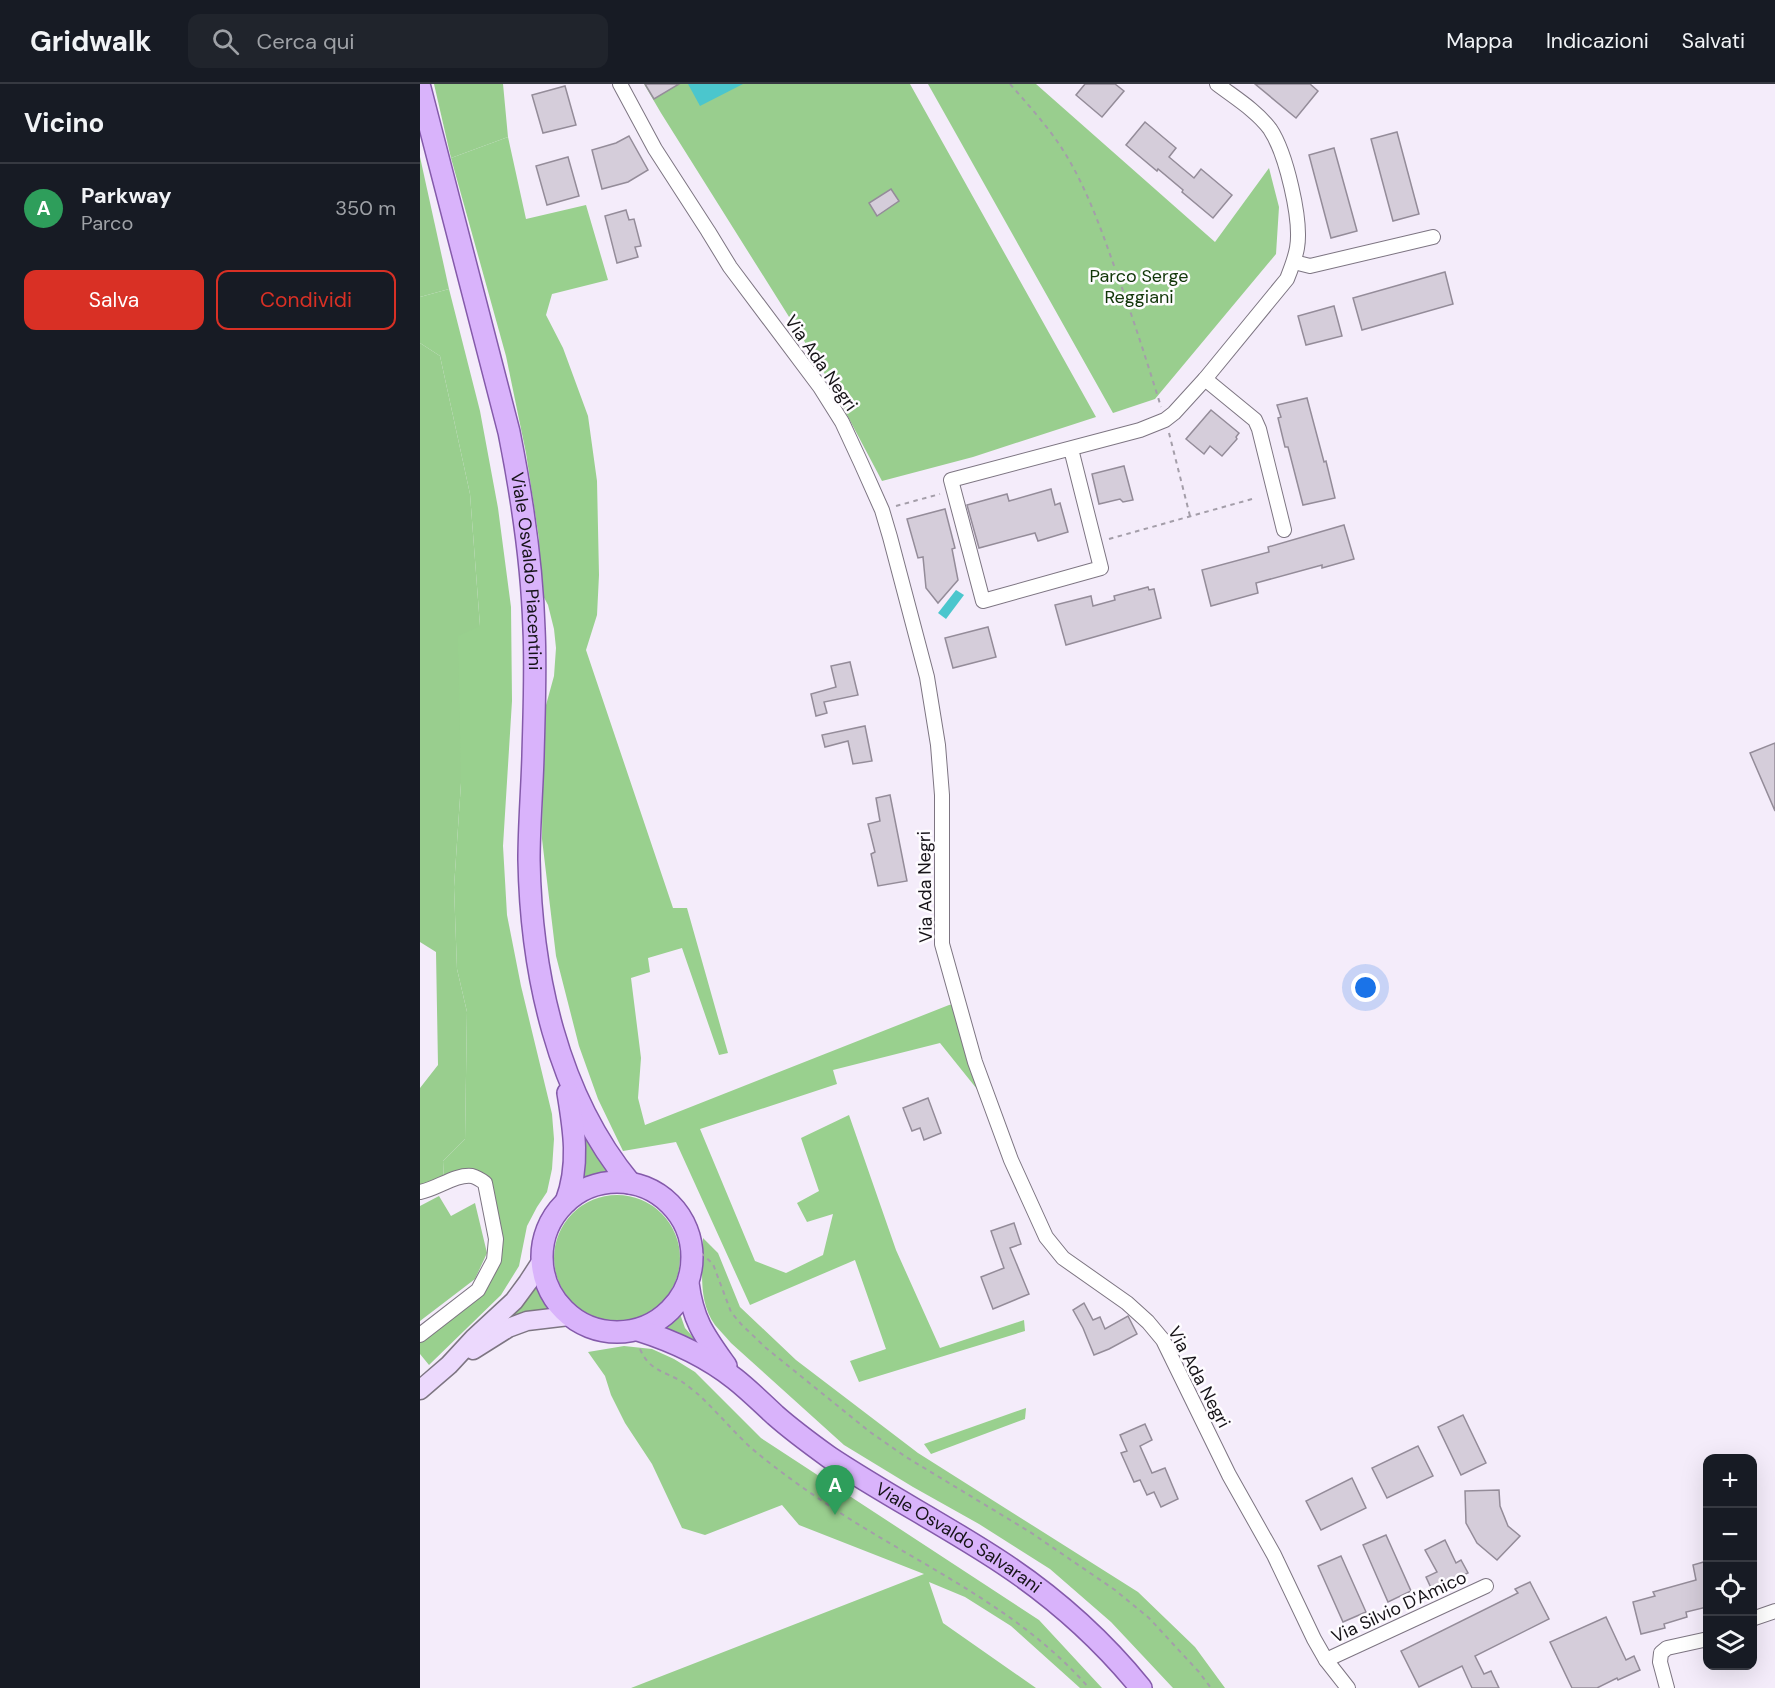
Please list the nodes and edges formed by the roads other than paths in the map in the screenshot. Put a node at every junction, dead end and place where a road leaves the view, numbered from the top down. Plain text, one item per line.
1 (620, 84) edge
2 (1217, 84) edge
3 (420, 88) edge
4 (1434, 237) dead end
5 (1294, 262) junction
6 (1205, 379) junction
7 (1071, 449) junction
8 (1284, 530) dead end
9 (564, 1063) junction
10 (630, 1183) junction
11 (420, 1192) edge
12 (566, 1202) junction
13 (541, 1262) junction
14 (688, 1283) junction
15 (569, 1316) junction
16 (635, 1330) junction
17 (420, 1335) edge
18 (449, 1365) junction
19 (735, 1378) junction
20 (423, 1382) edge
21 (1486, 1586) dead end
22 (1775, 1611) edge
23 (1757, 1617) edge
24 (1703, 1640) edge
25 (1326, 1660) junction
26 (1141, 1688) edge
27 (1348, 1688) edge
28 (1667, 1688) edge

1 - 25 street, Via Ada Negri
2 - 5 street
3 - 9 main road, Viale Osvaldo Piacentini
4 - 5 street
5 - 6 street
6 - 7 street
6 - 8 street
7 - 7 street
9 - 10 main road, Viale Osvaldo Piacentini
9 - 12 main road, Viale Osvaldo Piacentini
10 - 12 main road, Viale Osvaldo Piacentini
10 - 14 main road, Viale Osvaldo Piacentini
11 - 17 street
12 - 13 main road, Viale Osvaldo Piacentini
13 - 15 main road, Viale Osvaldo Piacentini
13 - 18 main road, Viale Osvaldo Piacentini
14 - 16 main road, Viale Osvaldo Piacentini
14 - 19 main road, Viale Osvaldo Salvarani
15 - 16 main road, Viale Osvaldo Piacentini
15 - 18 main road, Viale Osvaldo Piacentini
16 - 19 main road, Viale Osvaldo Salvarani
18 - 20 main road, Viale Osvaldo Piacentini
19 - 26 main road, Viale Osvaldo Salvarani
21 - 25 street, Via Silvio D'Amico
22 - 23 street
24 - 28 street
25 - 27 street, Via Ada Negri

